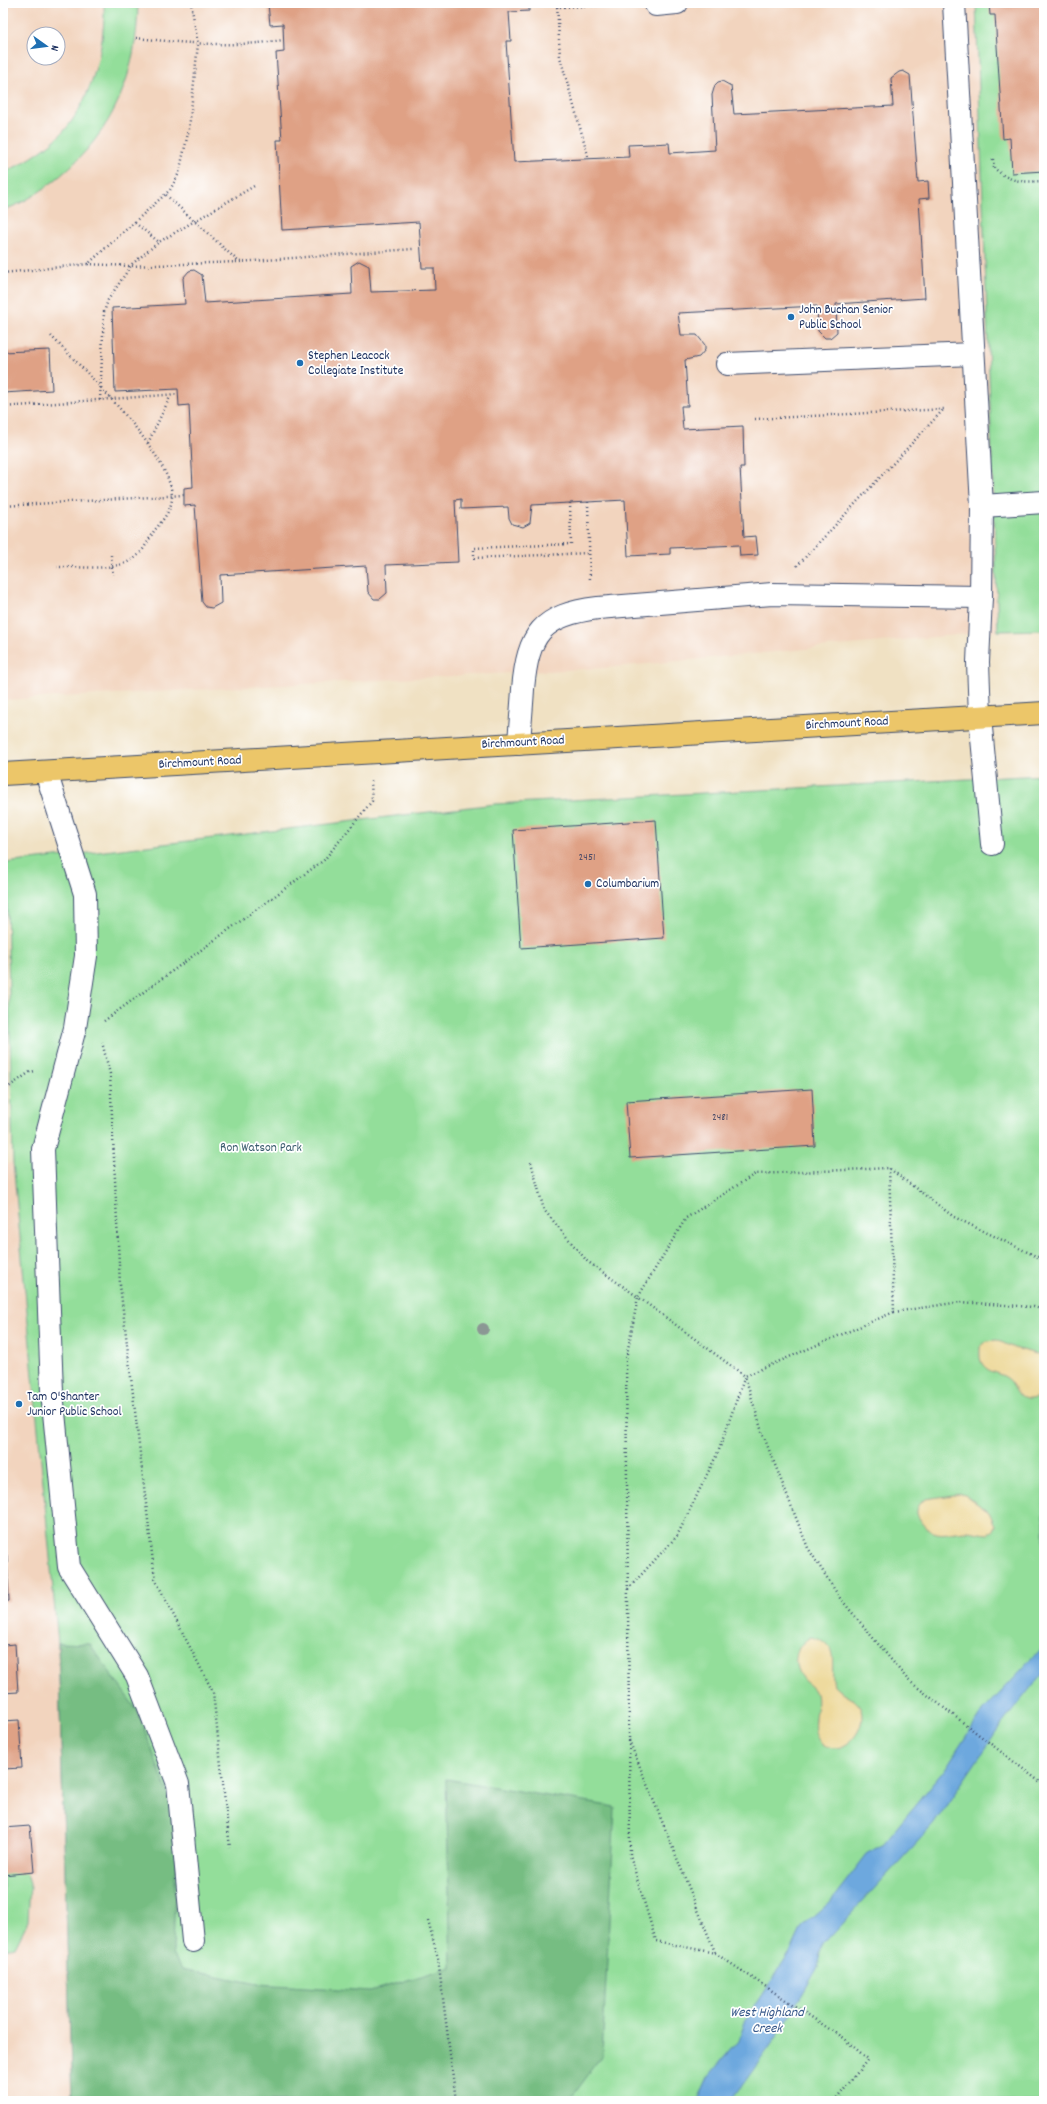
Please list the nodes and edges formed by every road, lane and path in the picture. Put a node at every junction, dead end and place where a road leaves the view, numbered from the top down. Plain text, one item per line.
1 (191, 3) edge
2 (557, 3) edge
3 (954, 3) edge
4 (663, 4) edge
5 (556, 7) junction
6 (136, 38) dead end
7 (283, 40) dead end
8 (198, 44) junction
9 (992, 153) dead end
10 (590, 159) dead end
11 (1044, 181) edge
12 (256, 185) dead end
13 (166, 195) junction
14 (193, 222) junction
15 (135, 223) junction
16 (159, 242) junction
17 (413, 249) dead end
18 (239, 262) junction
19 (88, 264) junction
20 (129, 266) junction
21 (3, 273) edge
22 (51, 336) dead end
23 (974, 354) junction
24 (727, 364) dead end
25 (101, 388) junction
26 (171, 394) junction
27 (178, 394) dead end
28 (112, 399) junction
29 (100, 400) junction
30 (3, 407) edge
31 (978, 408) junction
32 (944, 409) junction
33 (755, 419) dead end
34 (148, 443) junction
35 (184, 495) dead end
36 (172, 496) junction
37 (588, 502) dead end
38 (1044, 502) edge
39 (570, 503) dead end
40 (3, 506) edge
41 (982, 506) junction
42 (589, 553) junction
43 (111, 554) dead end
44 (112, 566) junction
45 (57, 567) dead end
46 (113, 575) dead end
47 (772, 594) junction
48 (981, 597) junction
49 (590, 608) junction
50 (1044, 713) edge
51 (980, 717) junction
52 (519, 744) junction
53 (368, 752) junction
54 (46, 772) junction
55 (3, 774) edge
56 (992, 844) dead end
57 (98, 1026) junction
58 (75, 1028) junction
59 (531, 1162) dead end
60 (889, 1168) junction
61 (1044, 1260) edge
62 (638, 1297) junction
63 (1044, 1310) edge
64 (894, 1312) junction
65 (745, 1376) junction
66 (628, 1589) junction
67 (629, 1738) junction
68 (1044, 1786) edge
69 (230, 1848) dead end
70 (428, 1920) dead end
71 (194, 1941) dead end
72 (715, 1953) junction
73 (456, 2101) edge
74 (835, 2101) edge

1 - 8 path
2 - 5 path
3 - 23 lane
4 - 5 path
5 - 10 path
6 - 8 path
7 - 8 path
8 - 13 path
9 - 11 path
12 - 14 path
13 - 14 path
13 - 15 path
14 - 16 path
14 - 18 path
15 - 16 path
15 - 19 path
16 - 20 path
17 - 18 path
18 - 20 path
19 - 20 path
19 - 21 path
20 - 25 path
22 - 25 path
23 - 24 lane
23 - 31 lane
25 - 28 path
25 - 29 path
26 - 27 path
26 - 28 path
26 - 34 path
28 - 29 path
28 - 34 path
29 - 30 path
31 - 32 path
31 - 41 lane
32 - 33 path
32 - 47 path
34 - 36 path
35 - 36 path
36 - 40 path
36 - 44 path
37 - 42 path
38 - 41 lane
39 - 42 path
41 - 48 lane
42 - 49 path
43 - 44 path
44 - 45 path
44 - 46 path
47 - 48 lane
47 - 49 lane
48 - 51 lane
49 - 52 lane
50 - 51 main road, Birchmount Road
51 - 52 main road, Birchmount Road
51 - 56 lane
52 - 53 main road, Birchmount Road
53 - 54 main road, Birchmount Road
53 - 57 path
54 - 55 main road, Birchmount Road
54 - 58 lane
57 - 58 path
57 - 69 path
58 - 71 lane
59 - 62 path
60 - 61 path
60 - 62 path
60 - 64 path
62 - 65 path
62 - 66 path
63 - 64 path
64 - 65 path
65 - 66 path
65 - 68 path
66 - 67 path
67 - 72 path
67 - 72 path
70 - 73 path
72 - 74 path

